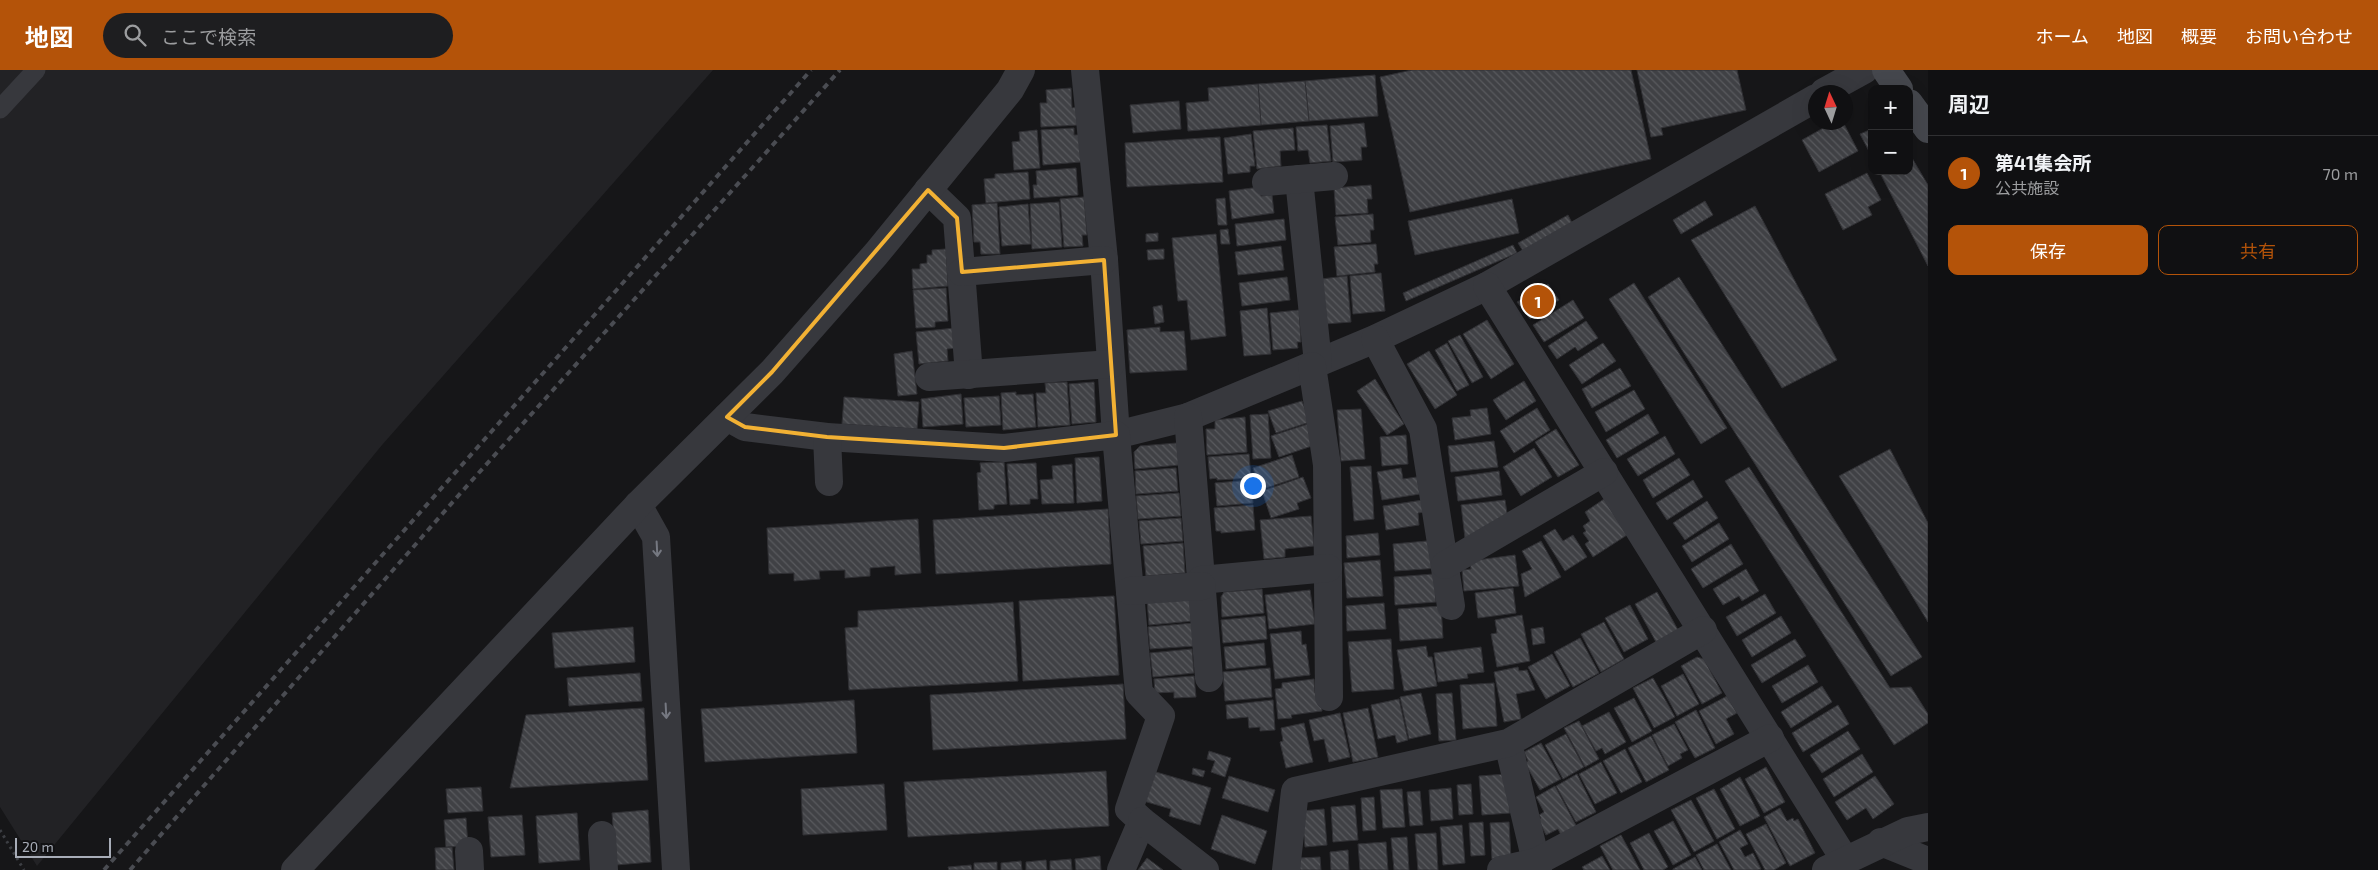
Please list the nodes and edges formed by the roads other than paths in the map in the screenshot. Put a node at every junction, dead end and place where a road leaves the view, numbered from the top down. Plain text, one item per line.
1 (36, 70) edge
2 (1021, 70) edge
3 (1085, 70) edge
4 (1864, 70) edge
5 (1886, 70) edge
6 (1837, 85) edge
7 (1897, 85) edge
8 (1808, 103) edge
9 (1913, 108) edge
10 (0, 109) edge
11 (1928, 129) edge
12 (1334, 176) dead end
13 (1299, 179) junction
14 (1266, 182) dead end
15 (928, 190) junction
16 (1104, 260) junction
17 (962, 272) junction
18 (1487, 286) junction
19 (1375, 339) junction
20 (1111, 364) junction
21 (1315, 365) junction
22 (969, 375) junction
23 (929, 377) dead end
24 (726, 417) junction
25 (1188, 417) junction
26 (1116, 435) junction
27 (827, 437) junction
28 (1604, 472) junction
29 (829, 482) dead end
30 (638, 505) junction
31 (1445, 565) junction
32 (1328, 568) junction
33 (1202, 583) junction
34 (1130, 592) junction
35 (1451, 606) dead end
36 (1703, 630) junction
37 (1209, 678) dead end
38 (1330, 698) dead end
39 (1770, 738) junction
40 (1508, 743) junction
41 (1142, 821) junction
42 (1928, 827) edge
43 (602, 835) dead end
44 (1881, 842) junction
45 (1928, 861) edge
46 (1836, 865) edge
47 (1537, 866) edge
48 (295, 870) edge
49 (604, 870) edge
50 (676, 870) edge
51 (1121, 870) edge
52 (1205, 870) edge
53 (1286, 870) edge
54 (1501, 870) edge

1 - 10 lane
2 - 15 street
3 - 16 street
4 - 6 street
5 - 7 street
8 - 18 street
9 - 11 street
12 - 13 street
13 - 14 street
13 - 21 street
15 - 17 street
15 - 24 street
16 - 17 street
16 - 20 street
17 - 22 street
18 - 19 street
18 - 28 street
19 - 21 street
19 - 31 street
20 - 22 street
20 - 26 street
21 - 25 street
21 - 32 street
22 - 23 street
24 - 27 street
24 - 30 street
25 - 26 street
25 - 33 street
26 - 27 street
26 - 34 street
27 - 29 street
28 - 31 street
28 - 36 street
30 - 48 street
30 -> 50 street
31 - 35 street
32 - 33 street
32 - 38 street
33 - 34 street
33 - 37 street
34 - 41 street
36 - 39 street
36 - 40 street
39 - 46 street
39 - 47 street
40 - 47 street
40 - 53 street
41 - 51 street
41 - 52 street
42 - 44 street
43 - 49 street
44 - 45 street
44 - 46 street
47 - 54 street

